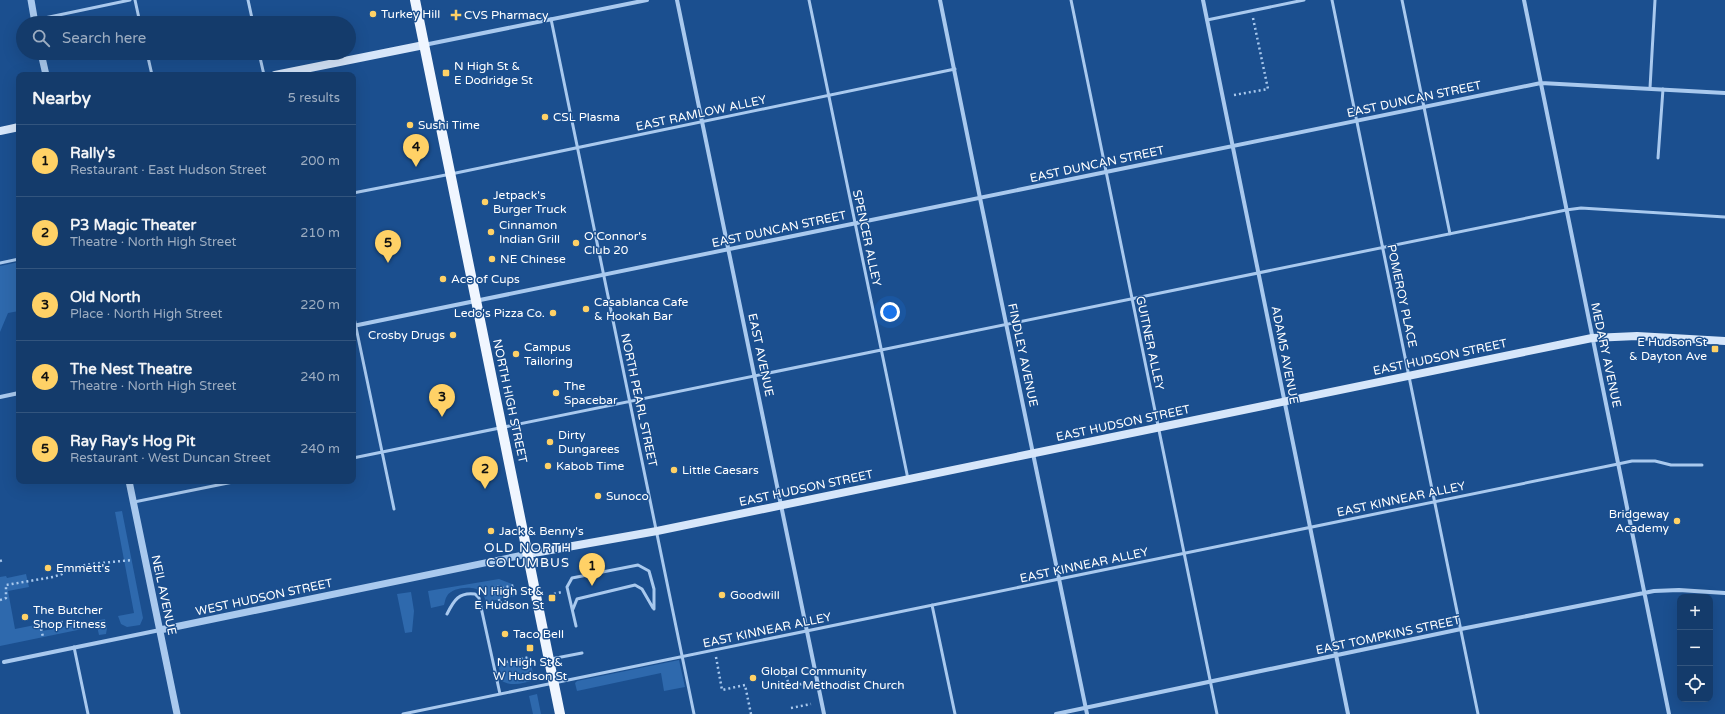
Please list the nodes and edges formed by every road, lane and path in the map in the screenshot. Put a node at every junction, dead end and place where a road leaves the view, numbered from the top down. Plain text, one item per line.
1 (31, 0) edge
2 (130, 0) edge
3 (136, 0) edge
4 (248, 0) edge
5 (415, 0) edge
6 (648, 0) edge
7 (677, 0) edge
8 (809, 0) edge
9 (940, 0) edge
10 (1071, 0) edge
11 (1203, 0) edge
12 (1304, 0) edge
13 (1332, 0) edge
14 (1402, 0) edge
15 (1524, 0) edge
16 (1655, 0) edge
17 (1251, 11) junction
18 (34, 16) edge
19 (61, 16) edge
20 (139, 16) edge
21 (251, 16) edge
22 (551, 19) junction
23 (1207, 20) junction
24 (424, 45) junction
25 (356, 59) edge
26 (43, 60) edge
27 (149, 60) edge
28 (261, 60) edge
29 (350, 60) edge
30 (955, 69) junction
31 (45, 72) edge
32 (151, 72) edge
33 (263, 72) edge
34 (290, 72) edge
35 (1541, 83) junction
36 (1650, 88) junction
37 (1663, 89) junction
38 (1725, 93) edge
39 (1234, 95) dead end
40 (829, 96) junction
41 (1424, 107) junction
42 (1357, 121) junction
43 (703, 122) junction
44 (16, 128) edge
45 (0, 131) edge
46 (1232, 146) junction
47 (578, 148) junction
48 (1658, 158) dead end
49 (1106, 172) junction
50 (451, 174) junction
51 (356, 192) edge
52 (980, 198) junction
53 (1566, 210) junction
54 (1725, 217) edge
55 (855, 223) junction
56 (1450, 234) junction
57 (1383, 248) junction
58 (729, 249) junction
59 (16, 260) edge
60 (0, 263) edge
61 (1258, 273) junction
62 (604, 275) junction
63 (1132, 299) junction
64 (476, 301) junction
65 (1006, 324) junction
66 (356, 326) edge
67 (356, 335) edge
68 (1592, 338) junction
69 (1725, 341) edge
70 (881, 350) junction
71 (755, 376) junction
72 (1409, 376) junction
73 (16, 394) edge
74 (0, 397) edge
75 (630, 401) junction
76 (1284, 402) junction
77 (502, 427) junction
78 (1158, 428) junction
79 (382, 452) junction
80 (1032, 454) junction
81 (356, 457) edge
82 (1618, 464) junction
83 (1702, 465) dead end
84 (908, 479) junction
85 (130, 484) edge
86 (223, 484) edge
87 (134, 502) junction
88 (1435, 502) junction
89 (782, 505) junction
90 (394, 509) dead end
91 (1310, 527) junction
92 (656, 531) junction
93 (1184, 553) junction
94 (528, 554) junction
95 (132, 560) dead end
96 (1058, 579) junction
97 (516, 586) dead end
98 (501, 588) junction
99 (1644, 593) junction
100 (1725, 593) edge
101 (498, 594) junction
102 (0, 600) edge
103 (519, 603) dead end
104 (932, 605) junction
105 (573, 613) junction
106 (447, 614) dead end
107 (63, 622) dead end
108 (576, 626) dead end
109 (1461, 629) junction
110 (160, 630) junction
111 (807, 631) junction
112 (43, 637) dead end
113 (74, 647) junction
114 (714, 650) junction
115 (582, 653) dead end
116 (1336, 656) junction
117 (530, 657) dead end
118 (682, 657) junction
119 (549, 660) junction
120 (4, 662) dead end
121 (493, 665) junction
122 (786, 675) dead end
123 (1210, 682) junction
124 (554, 683) junction
125 (806, 683) dead end
126 (500, 694) junction
127 (811, 704) dead end
128 (791, 708) dead end
129 (1086, 708) junction
130 (88, 714) edge
131 (177, 714) edge
132 (403, 714) edge
133 (560, 714) edge
134 (694, 714) edge
135 (751, 714) edge
136 (824, 714) edge
137 (955, 714) edge
138 (1056, 714) edge
139 (1087, 714) edge
140 (1217, 714) edge
141 (1348, 714) edge
142 (1478, 714) edge
143 (1669, 714) edge

1 - 18 street
2 - 19 lane
3 - 20 lane
4 - 21 lane
5 - 24 main road, NORTH HIGH STREET
6 - 22 street
7 - 43 street, EAST AVENUE
8 - 40 lane, SPENCER ALLEY
9 - 30 street, FINDLEY AVENUE
10 - 49 lane, GUITNER ALLEY
11 - 23 street, ADAMS AVENUE
12 - 17 lane
13 - 42 lane, POMEROY PLACE
14 - 41 lane
15 - 35 street, MEDARY AVENUE
16 - 36 lane
17 - 23 lane
17 - 39 path
22 - 24 street
22 - 47 lane, NORTH PEARL STREET
23 - 46 street, ADAMS AVENUE
24 - 25 main road
24 - 50 main road, NORTH HIGH STREET
26 - 31 street
27 - 32 lane
28 - 33 lane
29 - 34 main road
30 - 40 lane, EAST RAMLOW ALLEY
30 - 52 street, FINDLEY AVENUE
35 - 36 street, EAST DUNCAN STREET
35 - 41 street, EAST DUNCAN STREET
35 - 53 street, MEDARY AVENUE
36 - 37 street, EAST DUNCAN STREET
37 - 38 street, EAST DUNCAN STREET
37 - 48 lane
40 - 43 lane, EAST RAMLOW ALLEY
40 - 55 lane, SPENCER ALLEY
41 - 42 street, EAST DUNCAN STREET
41 - 56 lane
42 - 46 street, EAST DUNCAN STREET
42 - 57 lane, POMEROY PLACE
43 - 47 lane, EAST RAMLOW ALLEY
43 - 58 street, EAST AVENUE
44 - 45 main road
46 - 49 street, EAST DUNCAN STREET
46 - 61 street, ADAMS AVENUE
47 - 50 lane, EAST RAMLOW ALLEY
47 - 62 lane, NORTH PEARL STREET
49 - 52 street, EAST DUNCAN STREET
49 - 63 lane, GUITNER ALLEY
50 - 51 lane, EAST RAMLOW ALLEY
50 - 64 main road, NORTH HIGH STREET
52 - 55 street, EAST DUNCAN STREET
52 - 65 street, FINDLEY AVENUE
53 - 54 lane
53 - 56 lane
53 - 68 street, MEDARY AVENUE
55 - 58 street, EAST DUNCAN STREET
55 - 70 lane, SPENCER ALLEY
56 - 57 lane
57 - 61 lane
57 - 72 lane, POMEROY PLACE
58 - 62 street, EAST DUNCAN STREET
58 - 71 street, EAST AVENUE
59 - 60 lane
61 - 63 lane
61 - 76 street, ADAMS AVENUE
62 - 64 street, EAST DUNCAN STREET
62 - 75 lane, NORTH PEARL STREET
63 - 65 lane
63 - 78 lane, GUITNER ALLEY
64 - 66 street, EAST DUNCAN STREET
64 - 77 main road, NORTH HIGH STREET
65 - 70 lane
65 - 80 street, FINDLEY AVENUE
67 - 79 lane
68 - 69 main road, EAST HUDSON STREET
68 - 72 main road, EAST HUDSON STREET
68 - 82 street, MEDARY AVENUE
70 - 71 lane
70 - 84 lane, SPENCER ALLEY
71 - 75 lane
71 - 89 street, EAST AVENUE
72 - 76 main road, EAST HUDSON STREET
72 - 88 lane, POMEROY PLACE
73 - 74 street
75 - 77 lane
75 - 92 lane, NORTH PEARL STREET
76 - 78 main road, EAST HUDSON STREET
76 - 91 street, ADAMS AVENUE
77 - 79 lane
77 - 94 main road, NORTH HIGH STREET
78 - 80 main road, EAST HUDSON STREET
78 - 93 lane, GUITNER ALLEY
79 - 81 lane
79 - 90 lane
80 - 84 main road, EAST HUDSON STREET
80 - 96 street, FINDLEY AVENUE
82 - 83 lane, EAST KINNEAR ALLEY
82 - 88 lane, EAST KINNEAR ALLEY
82 - 99 street, MEDARY AVENUE
84 - 89 main road, EAST HUDSON STREET
85 - 87 street, NEIL AVENUE
86 - 87 lane
87 - 110 street, NEIL AVENUE
88 - 91 lane, EAST KINNEAR ALLEY
88 - 109 lane, POMEROY PLACE
89 - 92 main road, EAST HUDSON STREET
89 - 111 street, EAST AVENUE
91 - 93 lane, EAST KINNEAR ALLEY
91 - 116 street, ADAMS AVENUE
92 - 94 main road, EAST HUDSON STREET
92 - 118 lane, NORTH PEARL STREET
93 - 96 lane, EAST KINNEAR ALLEY
93 - 123 lane, GUITNER ALLEY
94 - 110 street, WEST HUDSON STREET
94 - 119 main road, NORTH HIGH STREET
95 - 102 path
96 - 104 lane, EAST KINNEAR ALLEY
96 - 129 street, FINDLEY AVENUE
97 - 98 path
98 - 101 path
98 - 101 path
99 - 100 street, EAST TOMPKINS STREET
99 - 109 street, EAST TOMPKINS STREET
99 - 143 street, MEDARY AVENUE
101 - 103 path
104 - 111 lane, EAST KINNEAR ALLEY
104 - 137 lane
105 - 105 lane
105 - 108 lane
106 - 121 lane
107 - 112 path
109 - 116 street, EAST TOMPKINS STREET
109 - 142 lane, POMEROY PLACE
110 - 113 street, WEST HUDSON STREET
110 - 131 street, NEIL AVENUE
111 - 114 lane, EAST KINNEAR ALLEY
111 - 136 street, EAST AVENUE
113 - 120 street, WEST HUDSON STREET
113 - 130 lane
114 - 118 lane, EAST KINNEAR ALLEY
114 - 135 path
115 - 119 lane
116 - 123 street, EAST TOMPKINS STREET
116 - 141 street, ADAMS AVENUE
117 - 121 path
118 - 124 lane, EAST KINNEAR ALLEY
118 - 134 lane, NORTH PEARL STREET
119 - 124 main road, NORTH HIGH STREET
121 - 126 lane
122 - 125 path
123 - 129 street, EAST TOMPKINS STREET
123 - 140 lane, GUITNER ALLEY
124 - 126 lane, EAST KINNEAR ALLEY
124 - 133 main road, NORTH HIGH STREET
126 - 132 lane, EAST KINNEAR ALLEY
127 - 128 path
129 - 138 street, EAST TOMPKINS STREET
129 - 139 street, FINDLEY AVENUE

